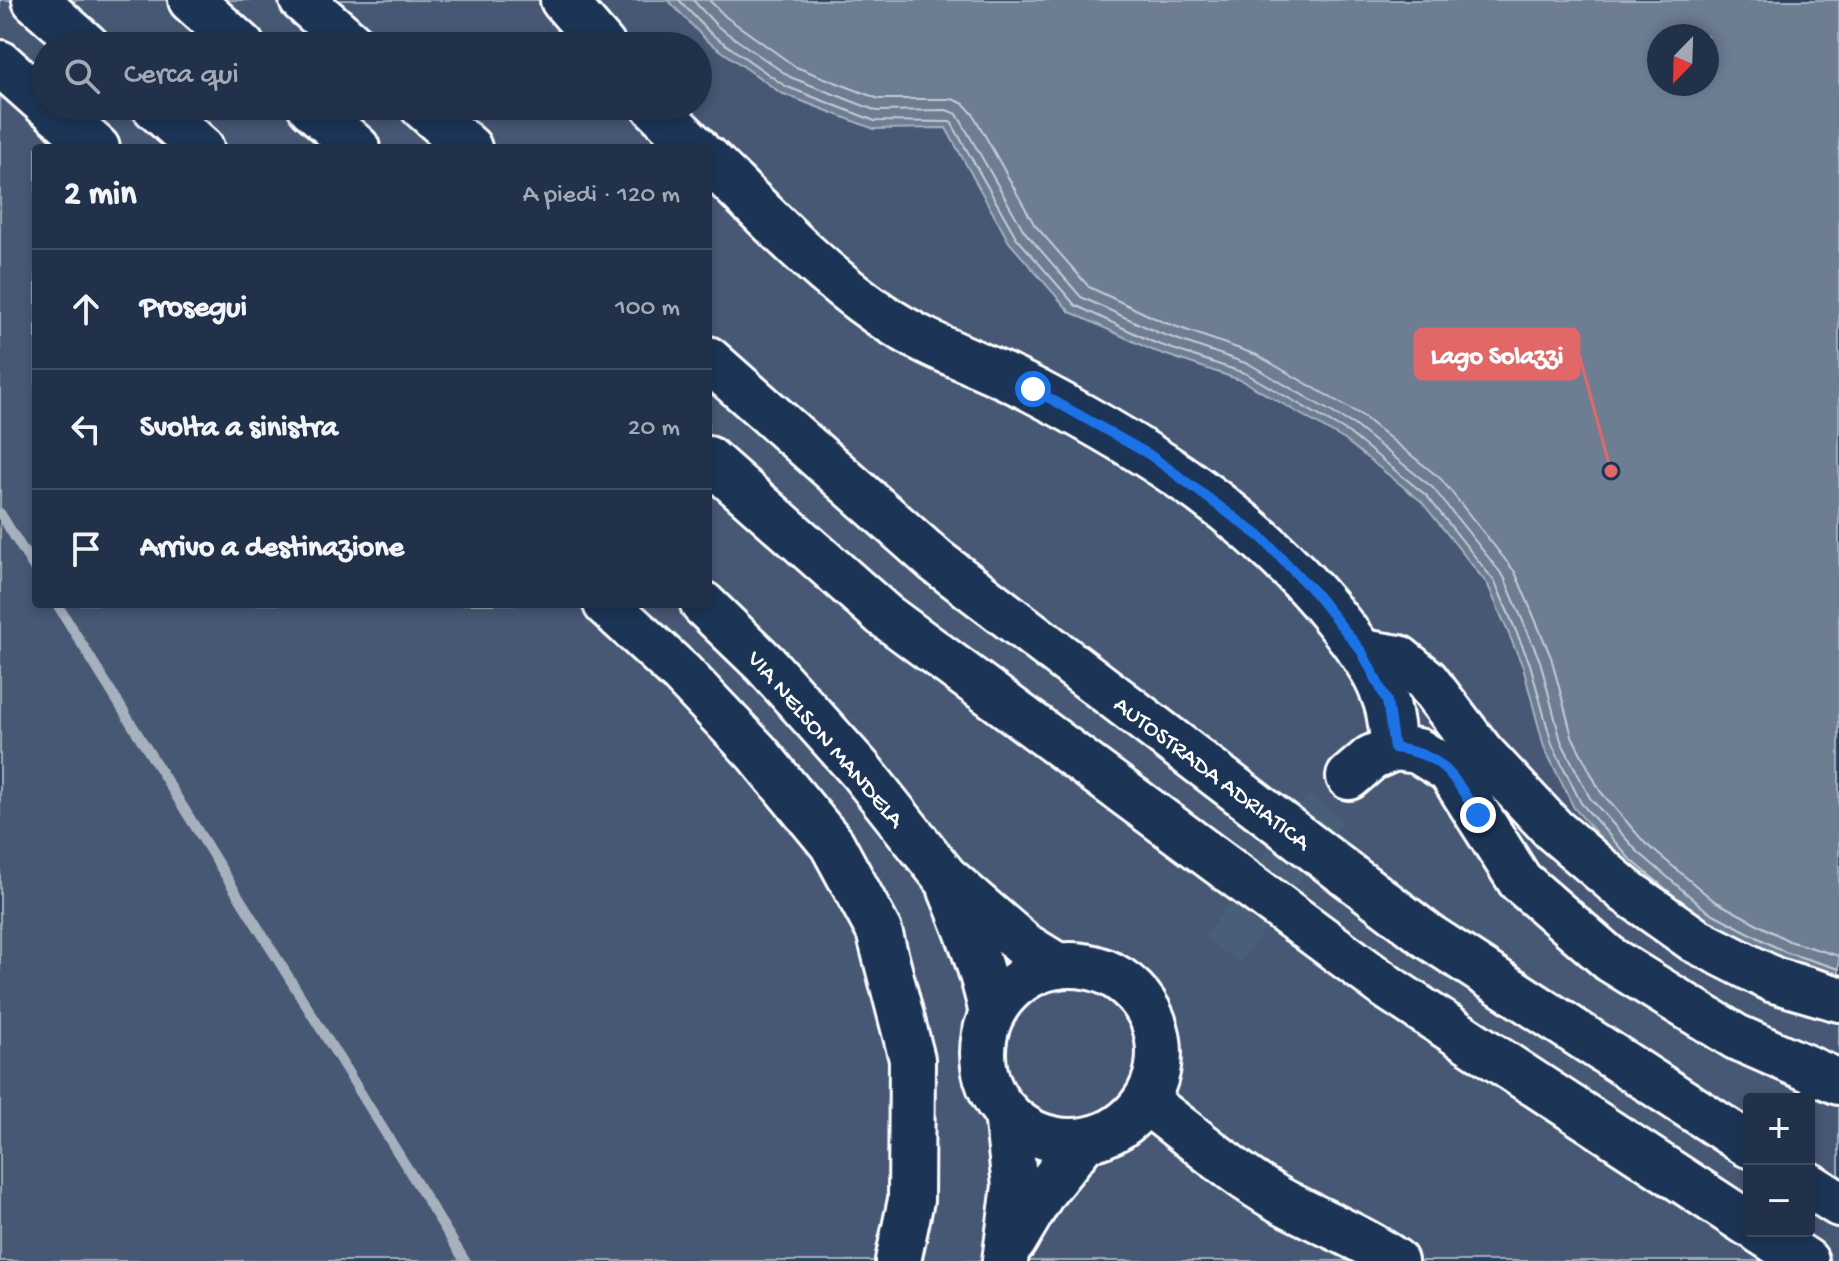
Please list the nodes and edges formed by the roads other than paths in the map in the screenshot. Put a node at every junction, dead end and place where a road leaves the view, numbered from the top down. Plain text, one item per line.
1 (35, 0) edge
2 (191, 0) edge
3 (302, 0) edge
4 (563, 0) edge
5 (71, 32) edge
6 (226, 32) edge
7 (338, 32) edge
8 (591, 32) edge
9 (0, 63) edge
10 (32, 91) edge
11 (65, 120) edge
12 (170, 120) edge
13 (326, 120) edge
14 (438, 120) edge
15 (668, 120) edge
16 (92, 144) edge
17 (197, 144) edge
18 (353, 144) edge
19 (465, 144) edge
20 (692, 144) edge
21 (712, 163) edge
22 (712, 363) edge
23 (712, 463) edge
24 (610, 608) edge
25 (707, 608) edge
26 (1362, 652) junction
27 (1394, 748) junction
28 (1349, 777) tunnel mouth
29 (945, 877) junction
30 (1058, 966) junction
31 (1839, 999) edge
32 (992, 1014) junction
33 (1839, 1082) edge
34 (1145, 1101) junction
35 (1007, 1113) junction
36 (1085, 1140) junction
37 (1743, 1141) edge
38 (1815, 1189) edge
39 (1839, 1204) edge
40 (1743, 1220) edge
41 (1769, 1237) edge
42 (1006, 1257) edge
43 (898, 1261) edge
44 (1395, 1261) edge
45 (1806, 1261) edge

1 - 5 main road
2 - 6 main road
3 - 7 main road
4 - 8 main road
9 - 10 main road
11 - 16 main road
12 - 17 main road
13 - 18 main road
14 - 19 main road
15 - 20 main road
21 - 26 main road
22 - 37 main road, AUTOSTRADA ADRIATICA
23 - 40 main road
24 - 43 main road
25 - 29 main road, VIA NELSON MANDELA
26 - 27 main road
26 - 31 main road
27 - 28 main road
27 - 33 main road
29 - 30 main road, VIA NELSON MANDELA
29 - 32 main road, VIA NELSON MANDELA
30 - 32 main road
30 - 34 main road
32 - 35 main road
34 - 36 main road
34 - 44 main road
35 - 36 main road
35 - 42 main road
36 - 42 main road
38 - 39 main road
41 - 45 main road

